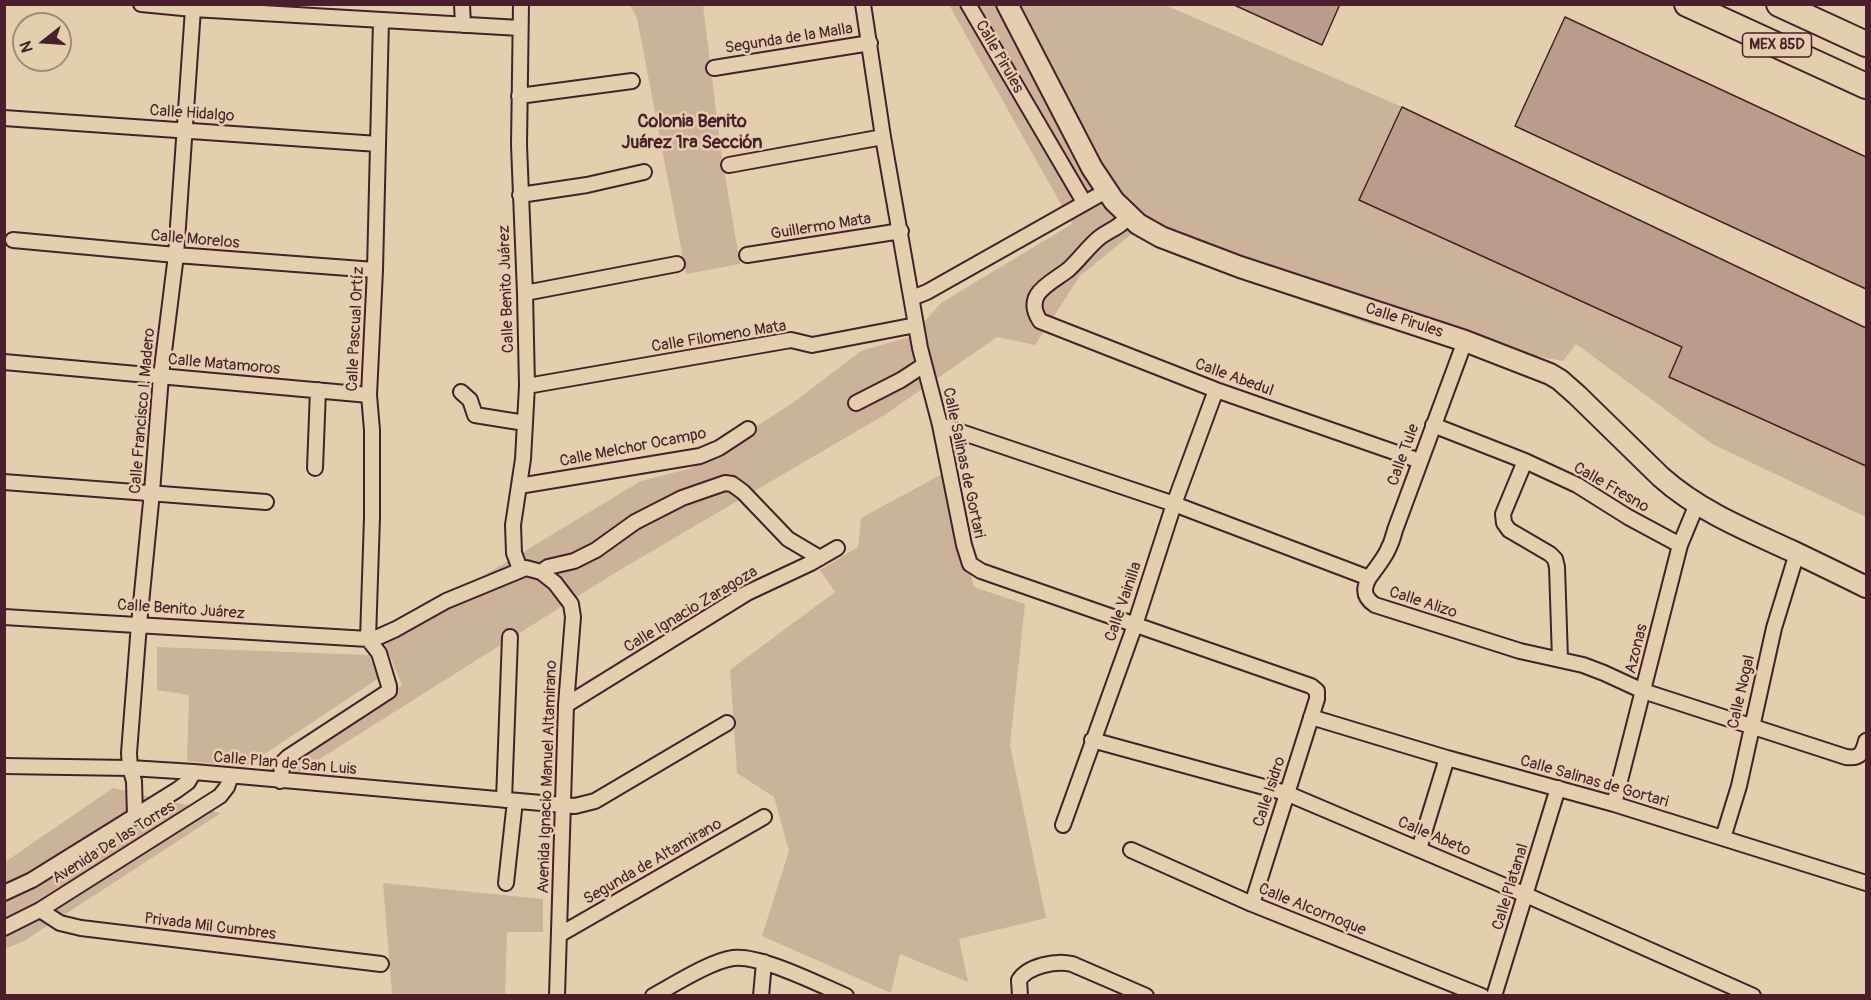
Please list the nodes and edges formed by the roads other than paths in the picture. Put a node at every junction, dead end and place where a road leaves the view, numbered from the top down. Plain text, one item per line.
1 (141, 4) edge
2 (362, 4) edge
3 (462, 4) edge
4 (863, 4) edge
5 (968, 4) edge
6 (1006, 4) edge
7 (1686, 4) edge
8 (1779, 4) edge
9 (522, 5) edge
10 (193, 9) junction
11 (362, 19) junction
12 (381, 20) junction
13 (463, 25) junction
14 (520, 28) junction
15 (870, 43) junction
16 (1866, 44) edge
17 (714, 68) dead end
18 (632, 81) dead end
19 (1866, 86) edge
20 (519, 96) junction
21 (4, 118) edge
22 (184, 130) junction
23 (883, 137) junction
24 (378, 144) junction
25 (729, 165) dead end
26 (644, 172) dead end
27 (1106, 191) junction
28 (520, 195) junction
29 (1084, 202) junction
30 (1128, 215) junction
31 (901, 231) junction
32 (13, 240) dead end
33 (176, 255) junction
34 (747, 255) dead end
35 (676, 264) dead end
36 (375, 270) junction
37 (525, 293) junction
38 (912, 298) junction
39 (916, 325) junction
40 (1465, 341) junction
41 (4, 362) edge
42 (924, 365) junction
43 (161, 376) junction
44 (527, 386) junction
45 (318, 390) junction
46 (1216, 390) junction
47 (461, 392) dead end
48 (369, 395) junction
49 (856, 403) dead end
50 (525, 423) junction
51 (940, 425) junction
52 (1433, 425) junction
53 (748, 429) dead end
54 (1420, 461) junction
55 (1525, 461) junction
56 (315, 468) dead end
57 (4, 482) edge
58 (519, 486) junction
59 (152, 492) junction
60 (266, 502) dead end
61 (1174, 504) junction
62 (1697, 504) junction
63 (1680, 545) junction
64 (837, 548) dead end
65 (1797, 553) junction
66 (820, 558) junction
67 (520, 569) junction
68 (541, 572) junction
69 (1369, 578) junction
70 (1866, 587) edge
71 (4, 617) edge
72 (139, 624) junction
73 (1135, 625) junction
74 (510, 637) dead end
75 (368, 639) junction
76 (1560, 659) junction
77 (1317, 691) joint
78 (1643, 691) junction
79 (566, 705) junction
80 (1311, 717) junction
81 (728, 723) dead end
82 (1751, 726) junction
83 (1092, 740) junction
84 (1866, 741) edge
85 (1447, 758) junction
86 (4, 766) edge
87 (130, 768) junction
88 (194, 772) junction
89 (231, 776) junction
90 (280, 781) junction
91 (1558, 788) junction
92 (1286, 793) junction
93 (510, 800) junction
94 (1614, 804) junction
95 (562, 805) junction
96 (135, 816) junction
97 (764, 817) dead end
98 (1063, 825) dead end
99 (1723, 838) junction
100 (1419, 849) junction
101 (1131, 850) dead end
102 (506, 883) dead end
103 (1866, 883) edge
104 (4, 892) edge
105 (1526, 895) junction
106 (1252, 904) junction
107 (40, 909) junction
108 (4, 928) edge
109 (559, 935) junction
110 (764, 962) junction
111 (381, 964) dead end
112 (657, 994) edge
113 (557, 996) edge
114 (761, 996) edge
115 (846, 996) edge
116 (1020, 996) edge
117 (1146, 996) edge
118 (1482, 996) edge
119 (1494, 996) edge
120 (1753, 996) edge

1 - 10 street
2 - 11 street
3 - 13 street
4 - 15 street, Calle Salinas de Gortari
5 - 29 street, Calle Pirules
6 - 27 street, Calle Pirules
7 - 19 highway, MEX 85D
8 - 16 highway, MEX 85D
9 - 14 street, Calle Benito Juárez
10 - 11 street
10 - 22 street, Calle Francisco I. Madero
11 - 12 street
12 - 13 street
12 - 24 street, Calle Pascual Ortíz
13 - 14 street
14 - 20 street, Calle Benito Juárez
15 - 17 street, Segunda de la Malla
15 - 23 street, Calle Salinas de Gortari
18 - 20 street
20 - 28 street, Calle Benito Juárez
21 - 22 street, Calle Hidalgo
22 - 24 street, Calle Hidalgo
22 - 33 street, Calle Francisco I. Madero
23 - 25 street
23 - 31 street, Calle Salinas de Gortari
24 - 36 street, Calle Pascual Ortíz
26 - 28 street
27 - 29 street
27 - 30 street, Calle Pirules
28 - 37 street, Calle Benito Juárez
29 - 38 street
30 - 40 street, Calle Pirules
30 - 46 street, Calle Abedul
31 - 34 street, Guillermo Mata
31 - 38 street, Calle Salinas de Gortari
32 - 33 street, Calle Morelos
33 - 36 street, Calle Morelos
33 - 43 street, Calle Francisco I. Madero
35 - 37 street
36 - 48 street, Calle Pascual Ortíz
37 - 44 street, Calle Benito Juárez
38 - 39 street, Calle Salinas de Gortari
39 - 42 street, Calle Salinas de Gortari
39 - 44 street, Calle Filomeno Mata
40 - 52 street, Calle Tule
40 - 62 street, Calle Pirules
41 - 43 street, Calle Matamoros
42 - 49 street
42 - 51 street, Calle Salinas de Gortari
43 - 45 street, Calle Matamoros
43 - 59 street, Calle Francisco I. Madero
44 - 50 street, Calle Benito Juárez
45 - 48 street, Calle Matamoros
45 - 56 street
46 - 54 street, Calle Abedul
46 - 61 street, Calle Vainilla
47 - 50 street
48 - 75 street, Calle Pascual Ortíz
50 - 58 street, Calle Benito Juárez
51 - 61 street, Calle Alizo
51 - 73 street, Calle Salinas de Gortari
52 - 54 street, Calle Tule
52 - 55 street, Calle Fresno
53 - 58 street, Calle Melchor Ocampo
54 - 69 street, Calle Tule
55 - 63 street, Calle Fresno
55 - 76 street
57 - 59 street
58 - 67 street, Calle Benito Juárez
59 - 60 street
59 - 72 street, Calle Francisco I. Madero
61 - 69 street, Calle Alizo
61 - 73 street, Calle Vainilla
62 - 63 street, Azonas
62 - 65 street, Calle Pirules
63 - 78 street, Azonas
64 - 66 street, Calle Ignacio Zaragoza
65 - 70 street, Calle Pirules
65 - 82 street, Calle Nogal
66 - 68 street
66 - 79 street, Calle Ignacio Zaragoza
67 - 68 street
67 - 75 street, Calle Benito Juárez
68 - 79 street, Avenida Ignacio Manuel Altamirano
69 - 76 street, Calle Alizo
71 - 72 street, Calle Benito Juárez
72 - 75 street, Calle Benito Juárez
72 - 87 street, Calle Francisco I. Madero
73 - 77 street, Calle Salinas de Gortari
73 - 83 street, Calle Vainilla
74 - 93 street
75 - 90 street
76 - 78 street, Calle Alizo
77 - 80 street, Calle Isidro
78 - 82 street, Calle Alizo
78 - 94 street, Azonas
79 - 95 street, Avenida Ignacio Manuel Altamirano
80 - 85 street, Calle Salinas de Gortari
80 - 92 street, Calle Isidro
81 - 95 street, Calle Plan de San Luis
82 - 84 street, Calle Alizo
82 - 99 street, Calle Nogal
83 - 92 street, Calle Abeto
83 - 98 street, Calle Vainilla
85 - 91 street, Calle Salinas de Gortari
85 - 100 street
86 - 87 street, Calle Plan de San Luis
87 - 88 street, Calle Plan de San Luis
87 - 96 street, Calle Francisco I. Madero
88 - 89 street, Calle Plan de San Luis
88 - 96 street, Avenida De las Torres
89 - 90 street, Calle Plan de San Luis
89 - 107 street, Avenida De las Torres
90 - 93 street, Calle Plan de San Luis
91 - 94 street, Calle Salinas de Gortari
91 - 105 street, Calle Platanal
92 - 100 street, Calle Abeto
92 - 106 street, Calle Isidro
93 - 95 street, Calle Plan de San Luis
93 - 102 street
94 - 99 street, Calle Salinas de Gortari
95 - 109 street, Avenida Ignacio Manuel Altamirano
96 - 104 street, Avenida De las Torres
97 - 109 street, Segunda de Altamirano
99 - 103 street, Calle Salinas de Gortari
100 - 105 street, Calle Abeto
101 - 106 street, Calle Alcornoque
105 - 119 street, Calle Platanal
105 - 120 street, Calle Abeto
106 - 118 street, Calle Alcornoque
107 - 108 street, Avenida De las Torres
107 - 111 street, Privada Mil Cumbres
109 - 113 street, Avenida Ignacio Manuel Altamirano
110 - 112 street
110 - 114 street
110 - 115 street
116 - 117 street

